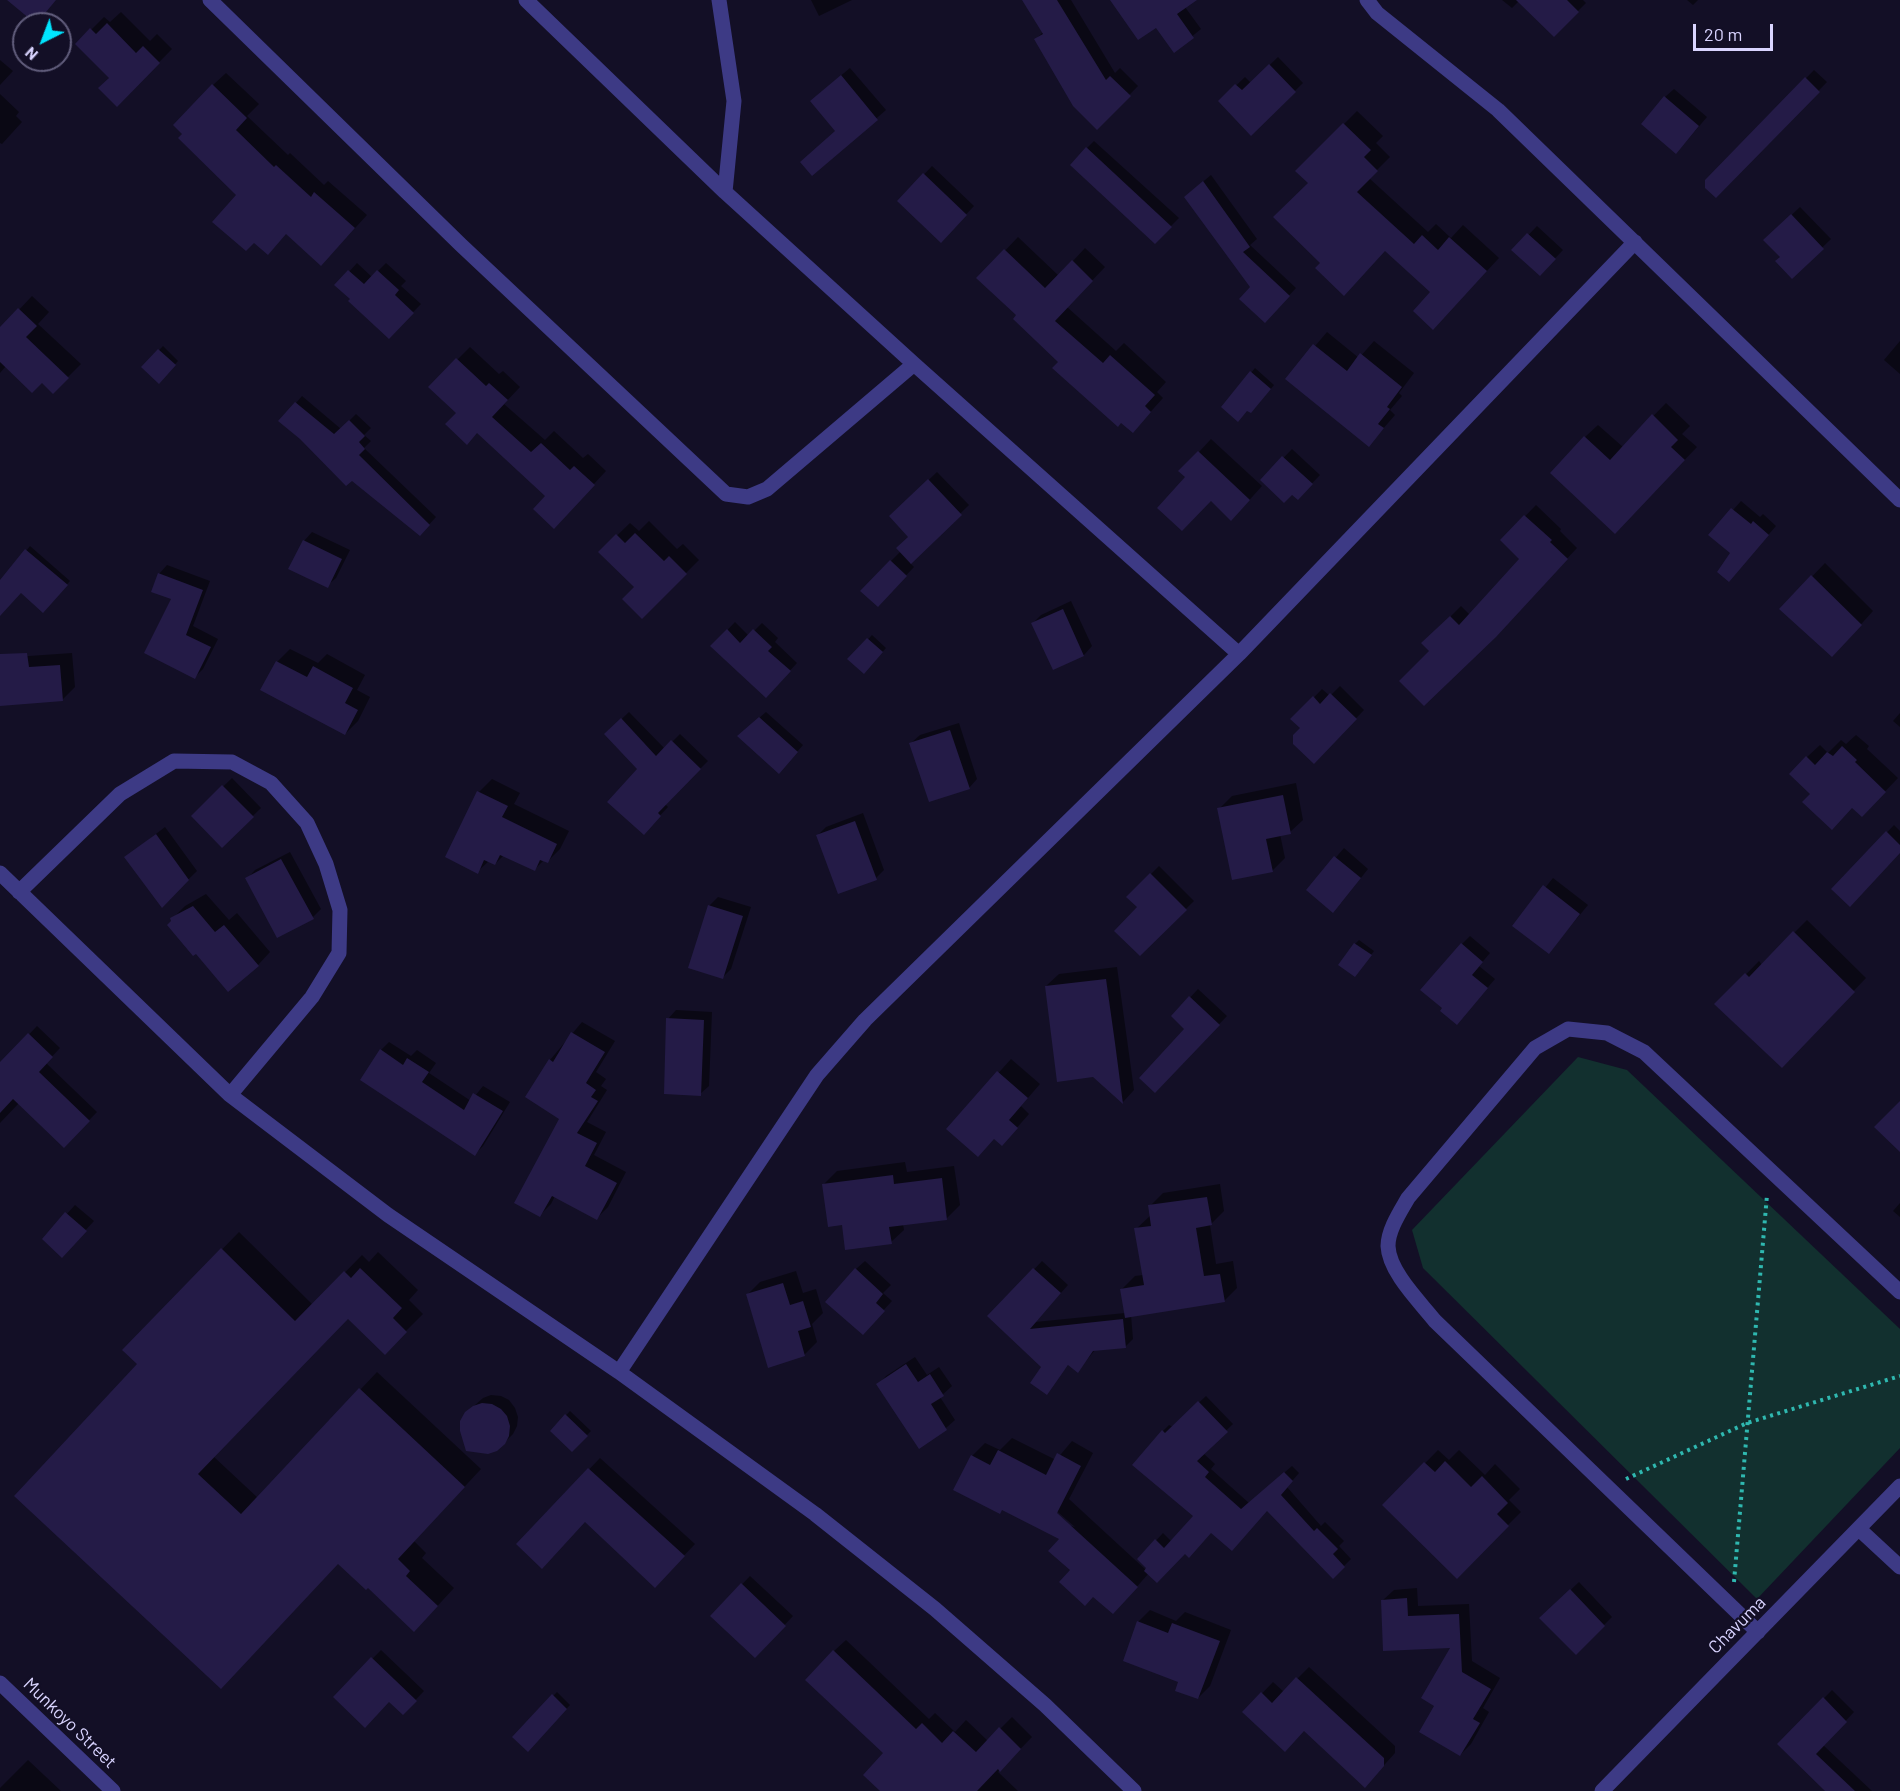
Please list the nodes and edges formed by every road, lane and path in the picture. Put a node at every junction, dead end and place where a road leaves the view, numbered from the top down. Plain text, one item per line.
1 (210, 0) edge
2 (526, 0) edge
3 (720, 0) edge
4 (1367, 0) edge
5 (725, 192) junction
6 (1635, 242) junction
7 (914, 364) junction
8 (1900, 500) edge
9 (1239, 654) junction
10 (0, 873) edge
11 (19, 892) junction
12 (230, 1095) junction
13 (1769, 1169) junction
14 (1900, 1292) edge
15 (619, 1372) junction
16 (1900, 1376) edge
17 (1747, 1423) junction
18 (1900, 1486) edge
19 (1608, 1488) junction
20 (1859, 1529) junction
21 (1900, 1567) edge
22 (1731, 1606) junction
23 (1758, 1632) junction
24 (0, 1683) edge
25 (113, 1791) edge
26 (1134, 1791) edge
27 (1602, 1791) edge

1 - 7 street
2 - 5 street
3 - 5 street
4 - 6 street
5 - 7 street
6 - 8 street
6 - 9 street
7 - 9 street
9 - 15 street
10 - 11 street
11 - 12 street
11 - 12 street
12 - 15 street
13 - 14 street
13 - 17 path
13 - 19 street
15 - 26 street
16 - 17 path
17 - 19 path
17 - 22 path
18 - 20 street, Chavuma
19 - 22 street
20 - 21 street
20 - 23 street, Chavuma
22 - 23 street
23 - 27 street, Chavuma
24 - 25 street, Munkoyo Street

